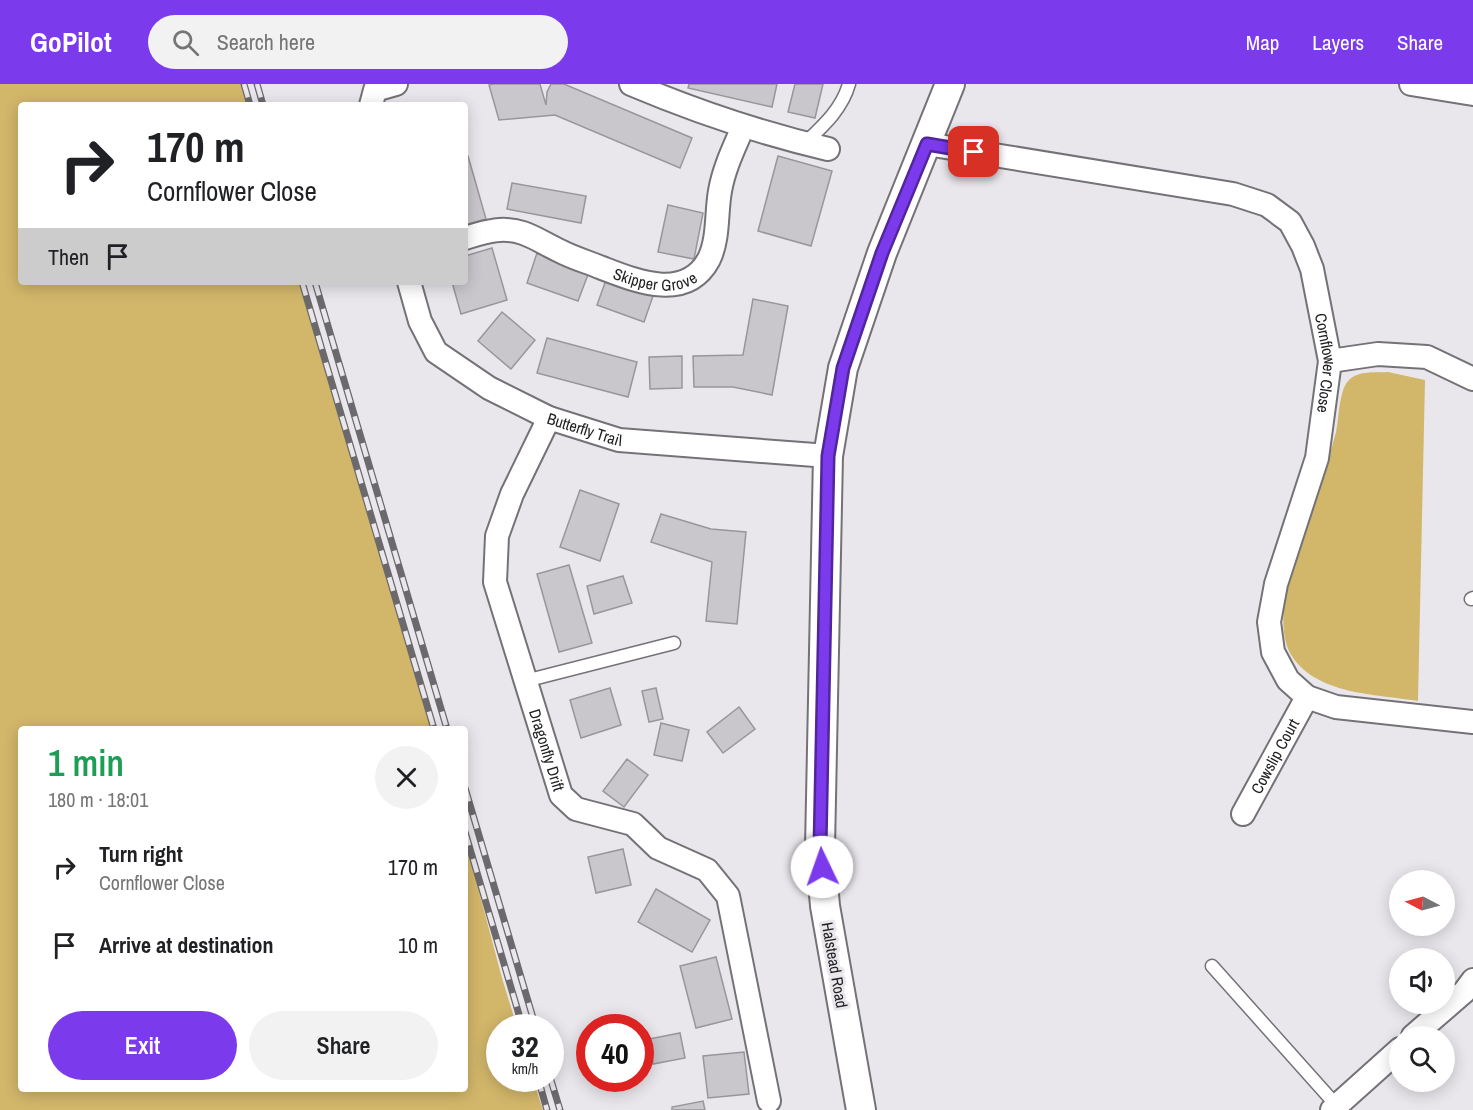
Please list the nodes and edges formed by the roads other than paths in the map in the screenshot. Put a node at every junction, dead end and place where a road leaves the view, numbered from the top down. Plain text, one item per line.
1 (631, 84) edge
2 (849, 84) edge
3 (950, 84) edge
4 (1411, 84) edge
5 (1473, 94) edge
6 (743, 127) junction
7 (805, 143) junction
8 (927, 144) junction
9 (828, 149) dead end
10 (468, 237) edge
11 (410, 285) edge
12 (1330, 361) junction
13 (1473, 380) edge
14 (549, 418) junction
15 (828, 456) junction
16 (674, 643) dead end
17 (525, 681) junction
18 (1307, 697) junction
19 (1473, 722) edge
20 (1242, 814) dead end
21 (1212, 966) dead end
22 (1473, 980) edge
23 (1425, 1026) edge
24 (1389, 1059) edge
25 (769, 1101) dead end
26 (1334, 1108) edge
27 (861, 1110) edge

1 - 6 street
2 - 7 lane
3 - 8 street, Halstead Road
4 - 5 street
6 - 7 street
6 - 10 street, Skipper Grove
7 - 9 street
8 - 12 street, Cornflower Close
8 - 15 street, Halstead Road
11 - 14 street, Butterfly Trail
12 - 13 street
12 - 18 street, Cornflower Close
14 - 15 street, Butterfly Trail
14 - 17 street, Dragonfly Drift
15 - 27 street, Halstead Road
16 - 17 lane
17 - 25 street, Dragonfly Drift
18 - 19 street, Cornflower Close
18 - 20 street, Cowslip Court
21 - 26 lane
22 - 23 street
24 - 26 street

